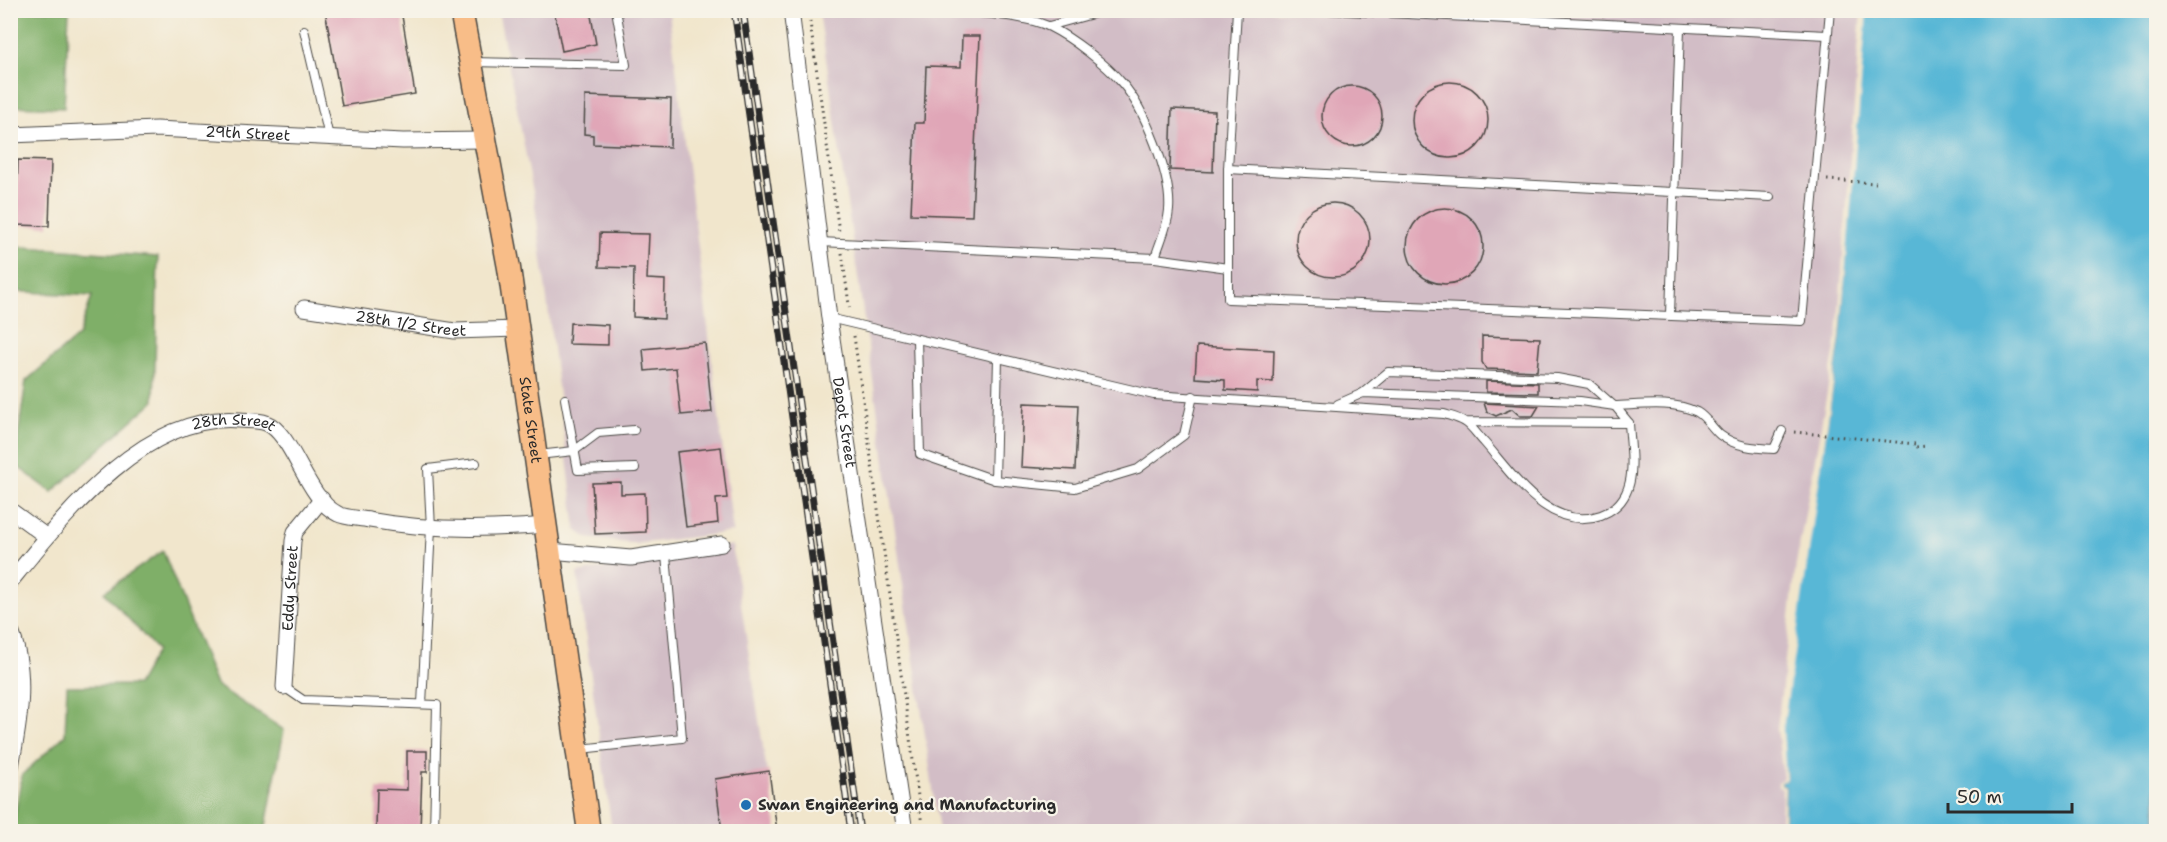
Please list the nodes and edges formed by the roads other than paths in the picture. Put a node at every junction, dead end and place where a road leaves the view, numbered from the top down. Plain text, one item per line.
1 (461, 10) edge
2 (616, 10) edge
3 (791, 10) edge
4 (937, 10) edge
5 (1107, 10) edge
6 (1237, 10) edge
7 (1327, 10) edge
8 (1830, 10) edge
9 (1048, 26) junction
10 (1680, 28) junction
11 (304, 30) dead end
12 (1827, 35) junction
13 (471, 62) junction
14 (10, 135) edge
15 (329, 137) junction
16 (485, 140) junction
17 (1228, 169) junction
18 (1674, 192) junction
19 (1770, 196) dead end
20 (820, 242) junction
21 (1155, 258) junction
22 (1228, 268) junction
23 (304, 308) dead end
24 (1670, 314) junction
25 (829, 318) junction
26 (518, 329) junction
27 (916, 339) junction
28 (998, 358) junction
29 (1363, 393) junction
30 (1193, 396) junction
31 (565, 399) dead end
32 (1335, 406) junction
33 (1614, 406) junction
34 (1466, 422) junction
35 (1629, 423) junction
36 (634, 430) dead end
37 (1782, 431) road end
38 (574, 451) junction
39 (536, 455) junction
40 (476, 463) dead end
41 (635, 468) dead end
42 (995, 480) junction
43 (322, 499) junction
44 (10, 510) edge
45 (546, 525) junction
46 (431, 528) junction
47 (46, 537) junction
48 (722, 544) dead end
49 (550, 551) junction
50 (666, 555) junction
51 (10, 582) edge
52 (10, 629) edge
53 (284, 687) joint
54 (422, 704) junction
55 (578, 749) junction
56 (10, 771) edge
57 (434, 831) edge
58 (589, 831) edge
59 (905, 831) edge

1 - 13 main road, State Street
2 - 13 lane
3 - 20 street, Depot Street
4 - 9 lane
5 - 9 lane
6 - 17 lane
7 - 10 lane
8 - 12 lane
9 - 21 lane
10 - 12 lane
10 - 18 lane
11 - 15 lane
12 - 24 lane
13 - 16 main road, State Street
14 - 15 street, 29th Street
15 - 16 street, 29th Street
16 - 26 main road, State Street
17 - 18 lane
17 - 22 lane
18 - 19 lane
18 - 24 lane
20 - 21 lane
20 - 25 street, Depot Street
21 - 22 lane
22 - 24 lane
23 - 26 street, 28th 1/2 Street
25 - 27 lane
25 - 59 street, Depot Street
26 - 39 main road, State Street
27 - 28 lane
27 - 42 lane
28 - 30 lane
28 - 42 lane
29 - 32 lane
29 - 33 lane
29 - 33 lane
30 - 32 lane
30 - 42 lane
31 - 38 lane
32 - 34 lane
33 - 35 lane
33 - 37 lane
34 - 35 lane
34 - 35 lane
36 - 38 lane
38 - 39 lane
38 - 41 lane
39 - 45 main road, State Street
40 - 46 lane
43 - 46 street, 28th Street
43 - 47 street, 28th Street
43 - 53 street, Eddy Street
44 - 47 street
45 - 46 street, 28th Street
45 - 49 main road, State Street
46 - 54 lane
47 - 51 street, 28th Street
48 - 50 street
49 - 50 street
49 - 55 main road, State Street
50 - 55 lane
52 - 56 street
53 - 54 lane
54 - 57 lane
55 - 58 main road, State Street

